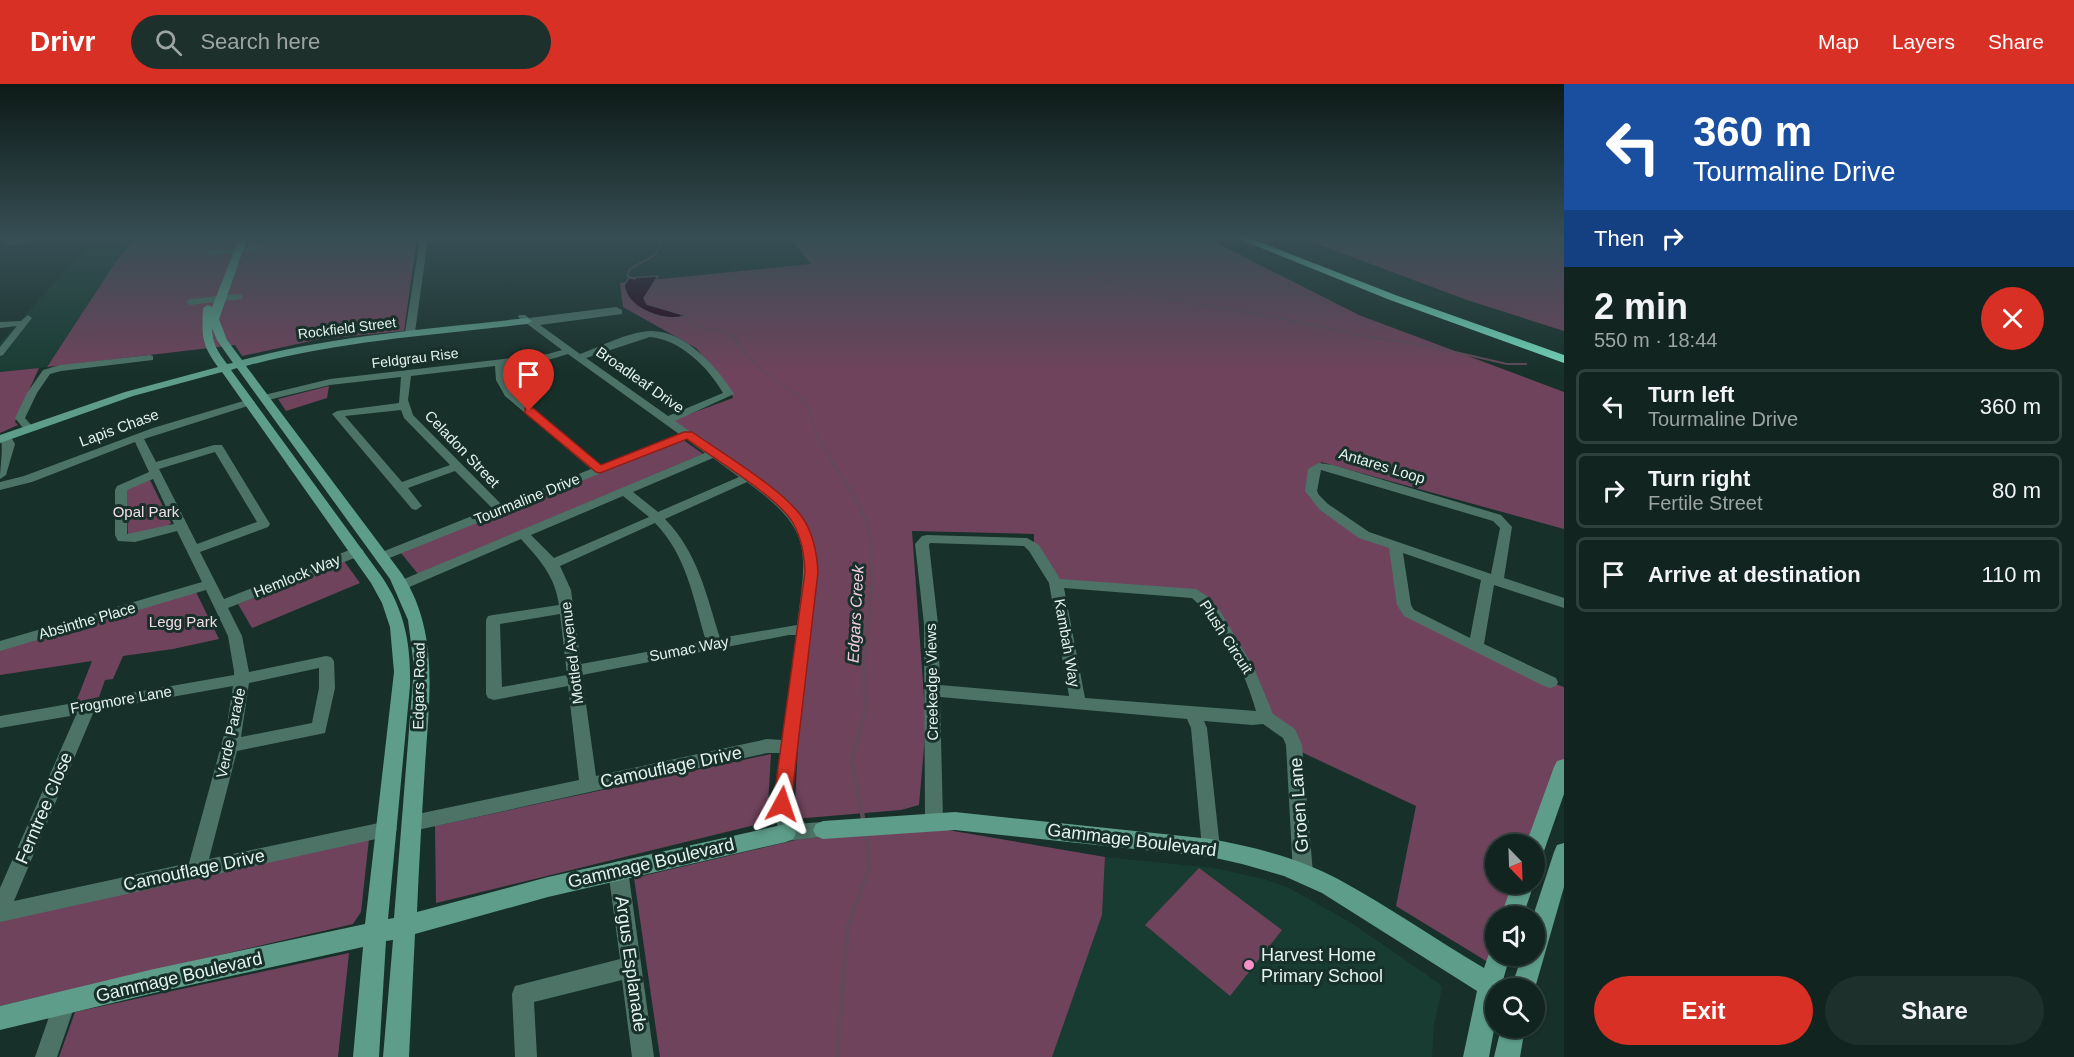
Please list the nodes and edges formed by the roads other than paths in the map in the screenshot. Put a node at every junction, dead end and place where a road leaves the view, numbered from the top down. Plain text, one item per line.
1 (220, 284) edge
2 (417, 284) edge
3 (1359, 284) edge
4 (1384, 284) edge
5 (239, 297) dead end
6 (214, 300) junction
7 (190, 302) dead end
8 (585, 315) dead end
9 (526, 320) junction
10 (0, 325) edge
11 (410, 333) junction
12 (1564, 349) edge
13 (0, 353) edge
14 (574, 354) junction
15 (150, 358) dead end
16 (1564, 359) edge
17 (500, 362) junction
18 (230, 364) junction
19 (406, 373) junction
20 (257, 400) junction
21 (327, 403) dead end
22 (404, 406) junction
23 (337, 414) junction
24 (668, 420) junction
25 (29, 427) junction
26 (688, 434) junction
27 (2, 437) edge
28 (138, 437) junction
29 (714, 453) junction
30 (458, 466) junction
31 (600, 470) junction
32 (155, 471) junction
33 (0, 475) edge
34 (749, 477) junction
35 (0, 486) edge
36 (400, 487) junction
37 (625, 491) junction
38 (416, 506) dead end
39 (500, 510) junction
40 (658, 518) junction
41 (181, 526) junction
42 (523, 534) junction
43 (1396, 548) junction
44 (192, 550) junction
45 (378, 551) junction
46 (361, 558) junction
47 (552, 564) junction
48 (1493, 579) junction
49 (1056, 583) junction
50 (208, 585) junction
51 (402, 585) junction
52 (1564, 603) edge
53 (220, 606) junction
54 (567, 608) junction
55 (804, 630) junction
56 (714, 644) junction
57 (0, 646) edge
58 (1476, 647) junction
59 (574, 675) junction
60 (242, 679) junction
61 (1550, 682) dead end
62 (932, 690) junction
63 (1078, 704) junction
64 (88, 706) junction
65 (1193, 715) junction
66 (1264, 716) junction
67 (0, 722) edge
68 (230, 746) junction
69 (788, 747) junction
70 (1564, 767) edge
71 (588, 785) junction
72 (934, 821) junction
73 (413, 823) junction
74 (388, 829) junction
75 (823, 830) joint
76 (786, 833) junction
77 (1540, 834) edge
78 (1211, 848) junction
79 (1564, 852) edge
80 (197, 869) junction
81 (618, 870) junction
82 (1303, 873) junction
83 (1560, 883) edge
84 (0, 912) edge
85 (1545, 921) edge
86 (405, 926) junction
87 (375, 933) junction
88 (631, 967) junction
89 (1485, 982) edge
90 (65, 1002) junction
91 (0, 1018) edge
92 (1485, 1020) edge
93 (1511, 1038) edge
94 (46, 1057) edge
95 (366, 1057) edge
96 (396, 1057) edge
97 (526, 1057) edge
98 (643, 1057) edge
99 (1476, 1057) edge
100 (1508, 1057) edge

1 - 6 main road, Edgars Road
2 - 11 street
3 - 16 highway
4 - 12 highway
5 - 6 street
6 - 7 street
6 - 18 main road, Edgars Road
8 - 9 street, Rockfield Street
9 - 11 main road, Rockfield Street
9 - 14 street, Broadleaf Drive
10 - 13 street
11 - 18 main road, Rockfield Street
14 - 17 street, Feldgrau Rise
14 - 24 street, Broadleaf Drive
14 - 24 street, Feldgrau Rise
15 - 25 street
17 - 19 street, Feldgrau Rise
17 - 31 street
18 - 20 main road, Edgars Road
18 - 25 main road, Rockfield Street
19 - 20 street, Feldgrau Rise
19 - 22 street, Celadon Street
20 - 28 street, Lapis Chase
20 - 45 main road, Edgars Road
20 - 46 main road, Edgars Road
21 - 23 street
22 - 23 street
22 - 30 street, Celadon Street
23 - 36 street
24 - 26 street, Broadleaf Drive
25 - 27 main road, Rockfield Street
26 - 29 street, Broadleaf Drive
26 - 31 street, Tourmaline Drive
27 - 33 street
28 - 32 street, Verde Parade
28 - 35 street, Lapis Chase
29 - 34 street, Broadleaf Drive
29 - 37 street
30 - 36 street
30 - 39 street, Celadon Street
31 - 39 street, Tourmaline Drive
32 - 41 street, Verde Parade
32 - 41 street
32 - 44 street
34 - 40 street
34 - 55 street, Broadleaf Drive
36 - 38 street
37 - 40 street
37 - 42 street
39 - 45 street, Tourmaline Drive
40 - 47 street
40 - 56 street
41 - 44 street, Verde Parade
42 - 47 street, Mottled Avenue
42 - 51 street
43 - 48 street, Antares Loop
43 - 48 street, Antares Loop
43 - 58 street
44 - 50 street, Verde Parade
45 - 46 main road, Tourmaline Drive
45 - 51 main road, Edgars Road
46 - 53 street, Hemlock Way
46 - 74 main road, Edgars Road
47 - 54 street, Mottled Avenue
48 - 52 street, Antares Loop
48 - 58 street
49 - 62 street, Creekedge Views
49 - 63 street, Kambah Way
49 - 66 street, Plush Circuit
50 - 53 street, Verde Parade
50 - 57 street, Absinthe Place
51 - 73 main road, Edgars Road
53 - 60 street, Verde Parade
54 - 59 street, Mottled Avenue
54 - 59 street, Sumac Way
55 - 56 street, Sumac Way
55 - 69 street, Broadleaf Drive
56 - 59 street, Sumac Way
58 - 61 street
59 - 71 street, Mottled Avenue
60 - 64 street, Frogmore Lane
60 - 68 street, Verde Parade
60 - 68 street, Frogmore Lane
62 - 63 street
62 - 72 street, Creekedge Views
63 - 65 street
64 - 67 street, Frogmore Lane
64 - 84 street, Ferntree Close
65 - 66 street
65 - 78 street
66 - 82 street, Groen Lane
68 - 80 street, Verde Parade
69 - 71 street, Camouflage Drive
69 - 76 street, Broadleaf Drive
70 - 77 main road
71 - 73 street, Camouflage Drive
72 - 75 main road, Gammage Boulevard
72 - 78 main road, Gammage Boulevard
73 - 86 main road, Edgars Road
74 - 80 street, Camouflage Drive
74 - 87 main road, Edgars Road
75 - 76 street, Gammage Boulevard
76 - 81 main road, Gammage Boulevard
78 - 82 main road, Gammage Boulevard
79 - 83 main road
80 - 84 street, Camouflage Drive
81 - 86 main road, Gammage Boulevard
81 - 88 street, Argus Esplanade
82 - 89 main road, Gammage Boulevard
83 - 85 main road
86 - 87 main road, Gammage Boulevard
86 - 96 main road, Edgars Road
87 - 90 main road, Gammage Boulevard
87 - 95 main road, Edgars Road
88 - 97 street
88 - 98 street, Argus Esplanade
90 - 91 main road, Gammage Boulevard
90 - 94 street
92 - 99 main road
93 - 100 main road

